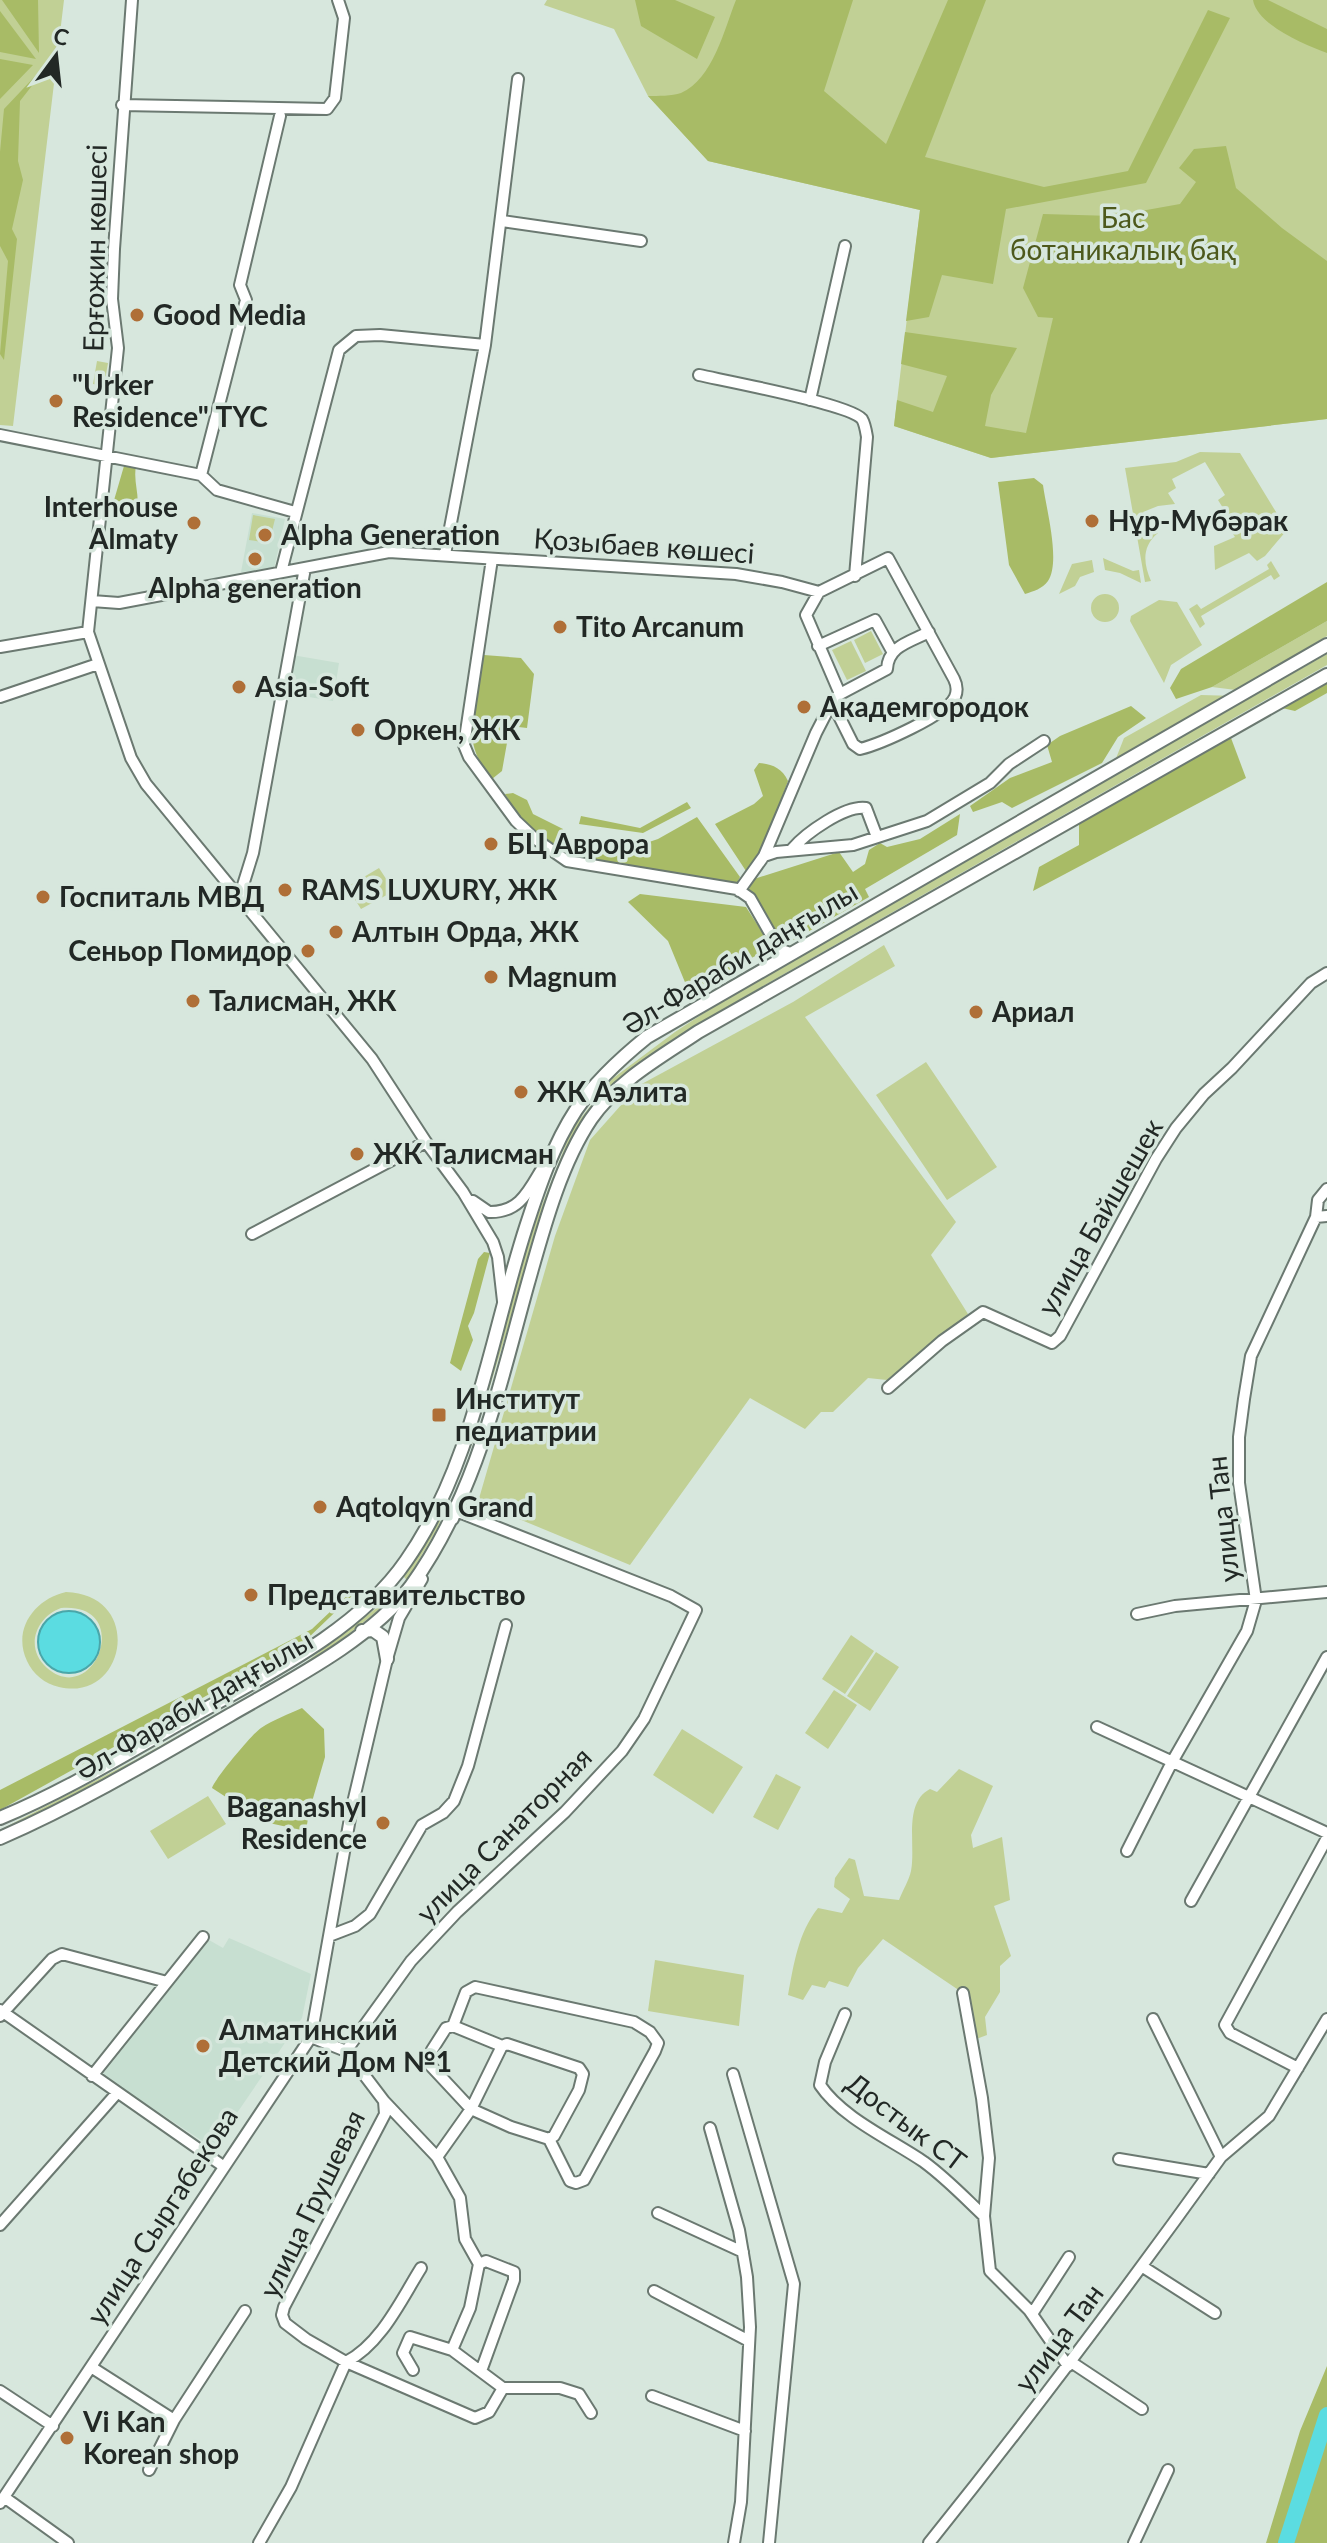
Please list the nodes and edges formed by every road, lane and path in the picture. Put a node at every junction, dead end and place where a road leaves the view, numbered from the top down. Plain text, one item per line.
1 (132, 0) edge
2 (338, 0) edge
3 (518, 79) dead end
4 (122, 105) junction
5 (280, 116) dead end
6 (502, 221) junction
7 (641, 241) dead end
8 (845, 246) dead end
9 (485, 345) junction
10 (699, 375) dead end
11 (810, 400) junction
12 (0, 435) edge
13 (108, 455) junction
14 (201, 475) junction
15 (295, 512) junction
16 (445, 554) junction
17 (492, 559) junction
18 (305, 568) junction
19 (281, 572) junction
20 (855, 576) junction
21 (819, 592) junction
22 (92, 601) junction
23 (88, 632) junction
24 (929, 632) junction
25 (1327, 645) edge
26 (818, 646) junction
27 (0, 647) edge
28 (892, 651) junction
29 (98, 664) junction
30 (1327, 675) edge
31 (0, 697) edge
32 (836, 698) junction
33 (1044, 741) dead end
34 (877, 837) junction
35 (792, 849) junction
36 (764, 856) junction
37 (742, 893) junction
38 (239, 898) junction
39 (790, 953) junction
40 (775, 961) junction
41 (1327, 973) edge
42 (566, 1127) junction
43 (426, 1142) junction
44 (1327, 1189) edge
45 (463, 1192) junction
46 (1322, 1216) edge
47 (252, 1234) dead end
48 (503, 1303) junction
49 (888, 1388) dead end
50 (456, 1511) junction
51 (1327, 1592) edge
52 (1256, 1600) junction
53 (1137, 1614) dead end
54 (506, 1625) dead end
55 (362, 1631) junction
56 (1327, 1657) edge
57 (387, 1659) junction
58 (1097, 1727) dead end
59 (1172, 1762) junction
60 (1251, 1798) junction
61 (0, 1818) edge
62 (1327, 1836) edge
63 (0, 1838) edge
64 (1127, 1851) dead end
65 (1191, 1901) dead end
66 (329, 1936) junction
67 (203, 1937) dead end
68 (167, 1982) junction
69 (963, 1993) dead end
70 (1, 2013) edge
71 (845, 2014) dead end
72 (1153, 2019) dead end
73 (1327, 2019) edge
74 (453, 2026) junction
75 (311, 2037) junction
76 (502, 2046) junction
77 (346, 2051) junction
78 (1298, 2068) junction
79 (733, 2074) dead end
80 (92, 2076) junction
81 (117, 2093) junction
82 (384, 2101) junction
83 (471, 2109) junction
84 (710, 2128) dead end
85 (549, 2139) junction
86 (437, 2157) junction
87 (1221, 2157) junction
88 (1119, 2159) dead end
89 (223, 2166) junction
90 (1209, 2174) junction
91 (658, 2213) dead end
92 (984, 2216) junction
93 (0, 2225) edge
94 (743, 2252) junction
95 (1069, 2257) dead end
96 (479, 2264) junction
97 (1143, 2267) junction
98 (421, 2268) dead end
99 (654, 2291) dead end
100 (245, 2311) dead end
101 (1215, 2313) dead end
102 (1032, 2314) junction
103 (749, 2341) junction
104 (452, 2350) junction
105 (346, 2362) junction
106 (1070, 2364) junction
107 (91, 2367) junction
108 (413, 2370) dead end
109 (481, 2371) junction
110 (503, 2388) junction
111 (0, 2391) edge
112 (652, 2396) dead end
113 (1142, 2409) dead end
114 (591, 2413) dead end
115 (174, 2420) junction
116 (53, 2426) junction
117 (745, 2431) junction
118 (149, 2470) dead end
119 (1168, 2470) dead end
120 (2, 2500) edge
121 (68, 2543) edge
122 (259, 2543) edge
123 (734, 2543) edge
124 (769, 2543) edge
125 (929, 2543) edge
126 (1134, 2543) edge

1 - 4 street, Ерғожин көшесі
2 - 4 street
3 - 6 street
4 - 13 street, Ерғожин көшесі
5 - 14 street
6 - 7 street
6 - 9 street
8 - 11 street
9 - 15 street
9 - 16 street
10 - 11 street
11 - 20 street
12 - 13 street
13 - 14 street
13 - 22 street, Ерғожин көшесі
14 - 15 street
15 - 19 street
16 - 17 street, Қозыбаев көшесі
16 - 18 street, Қозыбаев көшесі
17 - 21 street, Қозыбаев көшесі
17 - 37 street
18 - 19 street, Қозыбаев көшесі
18 - 38 street
19 - 22 street, Қозыбаев көшесі
20 - 21 street
20 - 24 street
21 - 26 street
22 - 23 street, Ерғожин көшесі
23 - 27 street
23 - 29 street, Ерғожин көшесі
24 - 28 street
24 - 32 street
25 - 39 main road, Әл-Фараби даңғылы
26 - 28 street
26 - 32 street
28 - 32 street
29 - 31 street
29 - 38 street, Ерғожин көшесі
30 - 50 main road, Әл-Фараби даңғылы
32 - 36 street
33 - 34 street
34 - 35 street
34 - 35 street
35 - 36 street
36 - 37 street
37 - 39 street
37 - 40 street
38 - 43 street, Ерғожин көшесі
39 - 40 main road, Әл-Фараби даңғылы
40 - 42 main road, Әл-Фараби даңғылы
41 - 49 street, улица Байшешек
42 - 45 street, Ерғожин көшесі
42 - 48 main road, Әл-Фараби даңғылы
43 - 45 street, Ерғожин көшесі
43 - 47 street
44 - 46 street, улица Тан
45 - 48 street, Ерғожин көшесі
46 - 52 street, улица Тан
48 - 61 main road, Әл-Фараби даңғылы
50 - 55 main road, Әл-Фараби даңғылы
50 - 57 street, улица Сыргабекова
50 - 77 street, улица Санаторная
51 - 52 street
52 - 53 street
52 - 59 street, улица Тан
54 - 66 street, улица Санаторная
55 - 57 main road
55 - 63 main road, Әл-Фараби даңғылы
56 - 60 street
57 - 66 street, улица Сыргабекова
58 - 59 street
59 - 60 street
59 - 64 street, улица Тан
60 - 62 street
60 - 65 street
62 - 78 street
66 - 75 street, улица Сыргабекова
67 - 68 street
68 - 70 street
68 - 80 street
69 - 92 street, Достык СТ
70 - 80 street
71 - 92 street, Достык СТ
72 - 87 street
73 - 78 street, улица Тан
74 - 76 street
74 - 83 street
74 - 85 street
75 - 77 street
75 - 89 street, улица Сыргабекова
76 - 83 street
76 - 85 street
77 - 82 street, улица Грушевая
78 - 87 street, улица Тан
79 - 124 street
80 - 81 street
81 - 89 street
81 - 93 street
82 - 86 street
82 - 105 street, улица Грушевая
83 - 85 street
83 - 86 street
84 - 94 street
86 - 96 street
87 - 90 street, улица Тан
88 - 90 street
89 - 107 street, улица Сыргабекова
90 - 97 street, улица Тан
91 - 94 street
92 - 102 street, Достык СТ
94 - 103 street
95 - 102 street
96 - 104 street
96 - 109 street
97 - 101 street
97 - 106 street, улица Тан
98 - 105 street
99 - 103 street
100 - 115 street, улица Грушевая
102 - 106 street, Достык СТ
103 - 117 street
104 - 108 street
104 - 109 street
105 - 110 street, улица Грушевая
105 - 122 street
106 - 113 street
106 - 125 street, улица Тан
107 - 115 street
107 - 116 street, улица Сыргабекова
109 - 110 street
110 - 114 street
111 - 116 street
112 - 117 street
115 - 118 street, улица Грушевая
116 - 120 street, улица Сыргабекова
117 - 123 street
119 - 126 street
120 - 121 street

